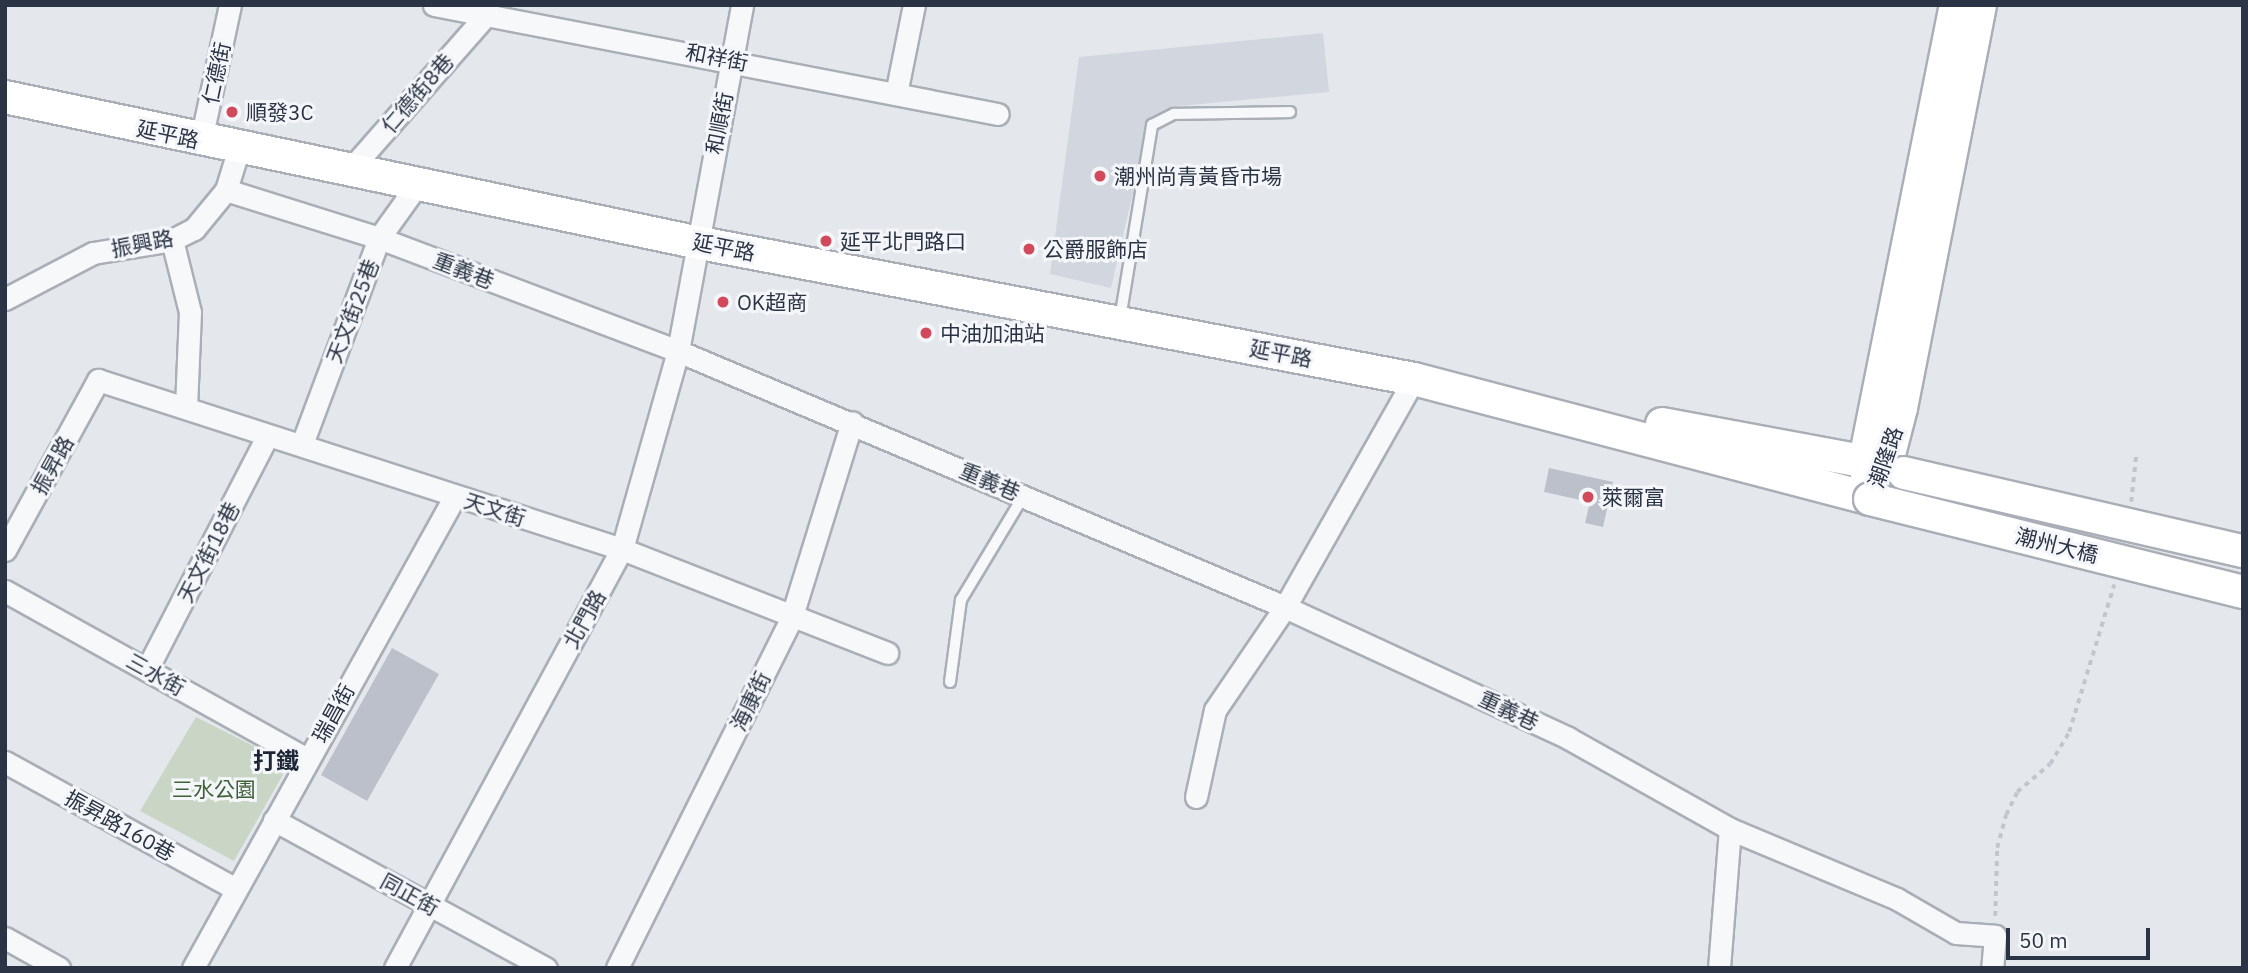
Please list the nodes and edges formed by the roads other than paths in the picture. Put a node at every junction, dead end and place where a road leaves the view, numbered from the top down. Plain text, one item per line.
1 (230, 5) edge
2 (434, 5) edge
3 (742, 5) edge
4 (914, 5) edge
5 (1956, 5) edge
6 (1980, 5) edge
7 (534, 14) edge
8 (486, 15) junction
9 (731, 60) junction
10 (896, 94) junction
11 (5, 97) edge
12 (1290, 112) dead end
13 (998, 114) dead end
14 (201, 141) junction
15 (239, 148) junction
16 (349, 171) junction
17 (417, 185) junction
18 (226, 190) junction
19 (379, 238) junction
20 (172, 240) junction
21 (695, 242) junction
22 (5, 299) edge
23 (1119, 322) junction
24 (678, 351) junction
25 (98, 380) joint
26 (1429, 383) junction
27 (186, 408) junction
28 (852, 422) junction
29 (268, 435) junction
30 (302, 444) junction
31 (1885, 466) junction
32 (1024, 495) junction
33 (455, 496) junction
34 (1870, 499) junction
35 (622, 549) junction
36 (5, 550) edge
37 (2243, 551) edge
38 (5, 591) edge
39 (2243, 592) edge
40 (1285, 607) junction
41 (791, 619) junction
42 (887, 653) dead end
43 (147, 669) junction
44 (950, 682) dead end
45 (307, 759) junction
46 (5, 762) edge
47 (1196, 797) dead end
48 (274, 820) junction
49 (1730, 829) junction
50 (236, 889) junction
51 (429, 904) junction
52 (5, 938) edge
53 (59, 968) edge
54 (193, 968) edge
55 (395, 968) edge
56 (545, 968) edge
57 (618, 968) edge
58 (1719, 968) edge
59 (1992, 968) edge

1 - 14 street, 仁德街
2 - 8 street, 和祥街
3 - 9 street, 和順街
4 - 10 street
5 - 31 street, 潮隆路
6 - 31 street, 潮隆路
7 - 8 street, 和祥街
7 - 9 street, 和祥街
8 - 16 street, 仁德街8巷
9 - 10 street, 和祥街
9 - 21 street, 和順街
10 - 13 street, 和祥街
11 - 14 street, 延平路
12 - 23 lane
14 - 15 street, 延平路
15 - 16 street, 延平路
15 - 18 street, 振興路
16 - 17 street, 延平路
17 - 19 street, 天文街25巷
17 - 21 street, 延平路
18 - 19 street, 重義巷
18 - 20 street, 振興路
19 - 24 street, 重義巷
19 - 30 street, 天文街25巷
20 - 22 street, 振興路
20 - 27 street
21 - 23 street, 延平路
21 - 24 street, 北門路
23 - 26 street, 延平路
24 - 28 street, 重義巷
24 - 35 street, 北門路
25 - 27 street, 天文街
25 - 36 street, 振昇路
26 - 31 street, 延平路
26 - 34 street, 延平路
26 - 40 street
27 - 29 street, 天文街
28 - 32 street, 重義巷
28 - 41 street, 海康街
29 - 30 street, 天文街
29 - 43 street, 天文街18巷
30 - 33 street, 天文街
31 - 34 street, 潮隆路
31 - 37 street, 潮州大橋, bridge
32 - 40 street, 重義巷
32 - 44 lane
33 - 35 street, 天文街
33 - 45 street, 瑞昌街
34 - 39 street, 潮州大橋, bridge
35 - 41 street, 天文街
35 - 51 street, 北門路
38 - 43 street, 三水街
40 - 47 street
40 - 49 street, 重義巷
41 - 42 street, 天文街
41 - 57 street, 海康街
43 - 45 street, 三水街
45 - 48 street, 瑞昌街
46 - 50 street, 振昇路160巷
48 - 50 street, 瑞昌街
48 - 51 street, 同正街
49 - 58 street
49 - 59 street, 重義巷
50 - 54 street, 瑞昌街
51 - 55 street, 北門路
51 - 56 street, 同正街
52 - 53 street

